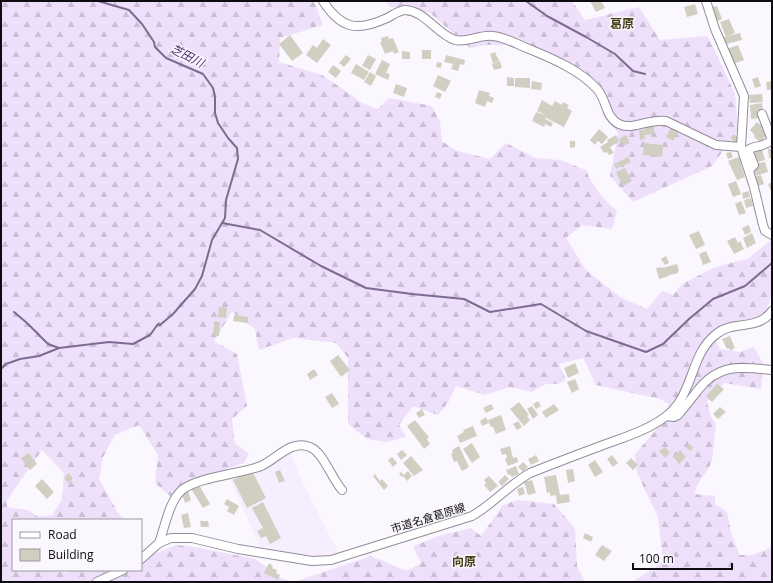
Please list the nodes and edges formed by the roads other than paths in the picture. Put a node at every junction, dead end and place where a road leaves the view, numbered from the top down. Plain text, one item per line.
1 (323, 1) edge
2 (706, 1) edge
3 (762, 114) dead end
4 (741, 147) junction
5 (749, 170) junction
6 (772, 236) edge
7 (772, 311) edge
8 (772, 370) edge
9 (667, 416) junction
10 (342, 490) dead end
11 (160, 543) junction
12 (142, 558) edge
13 (121, 571) edge
14 (97, 582) edge

1 - 4 street
2 - 4 street
3 - 5 street
4 - 5 street
5 - 6 street
7 - 9 street, 市道名倉葛原線
8 - 9 street
9 - 11 street, 市道名倉葛原線
10 - 11 street
11 - 12 street, 市道名倉葛原線
13 - 14 street

